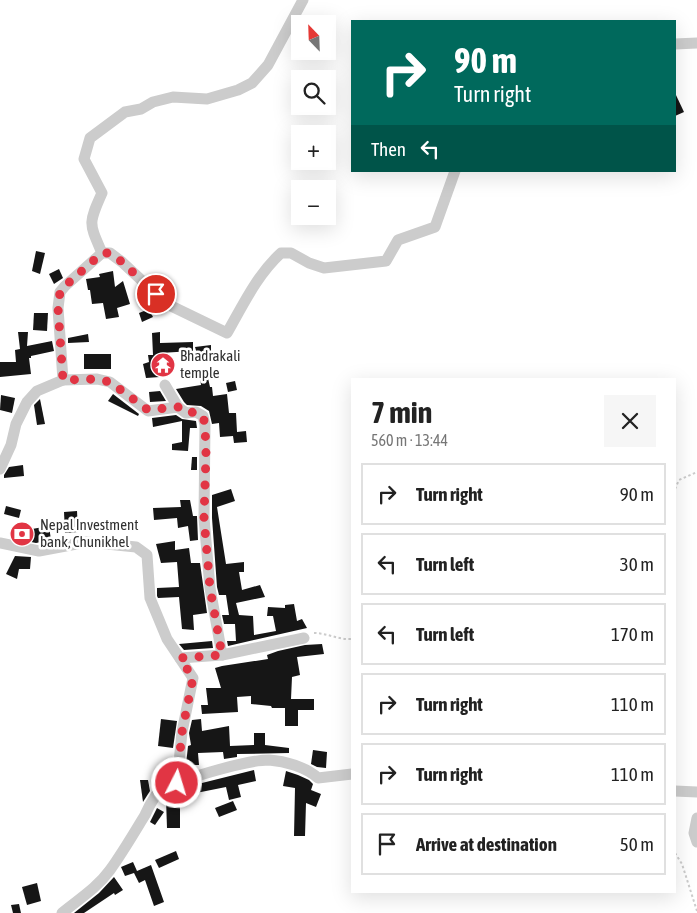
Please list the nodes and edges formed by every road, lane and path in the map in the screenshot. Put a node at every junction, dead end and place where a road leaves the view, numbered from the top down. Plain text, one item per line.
1 (303, 0) edge
2 (697, 43) edge
3 (676, 44) edge
4 (455, 172) edge
5 (102, 253) junction
6 (63, 380) junction
7 (165, 385) dead end
8 (178, 407) junction
9 (0, 469) edge
10 (697, 472) edge
11 (676, 487) edge
12 (0, 543) edge
13 (304, 638) joint
14 (351, 639) edge
15 (222, 655) junction
16 (180, 658) junction
17 (351, 774) edge
18 (177, 783) junction
19 (676, 791) edge
20 (697, 792) edge
21 (697, 818) edge
22 (697, 842) edge
23 (676, 855) edge
24 (697, 911) edge
25 (62, 913) edge

1 - 5 street
2 - 3 street
4 - 5 street
5 - 6 street
6 - 8 street
6 - 9 street
7 - 8 street
8 - 15 street
10 - 11 path
12 - 16 street
13 - 14 path
13 - 15 street
15 - 16 street
16 - 18 street
17 - 18 street
18 - 25 street
19 - 20 street
21 - 22 street
23 - 24 path

